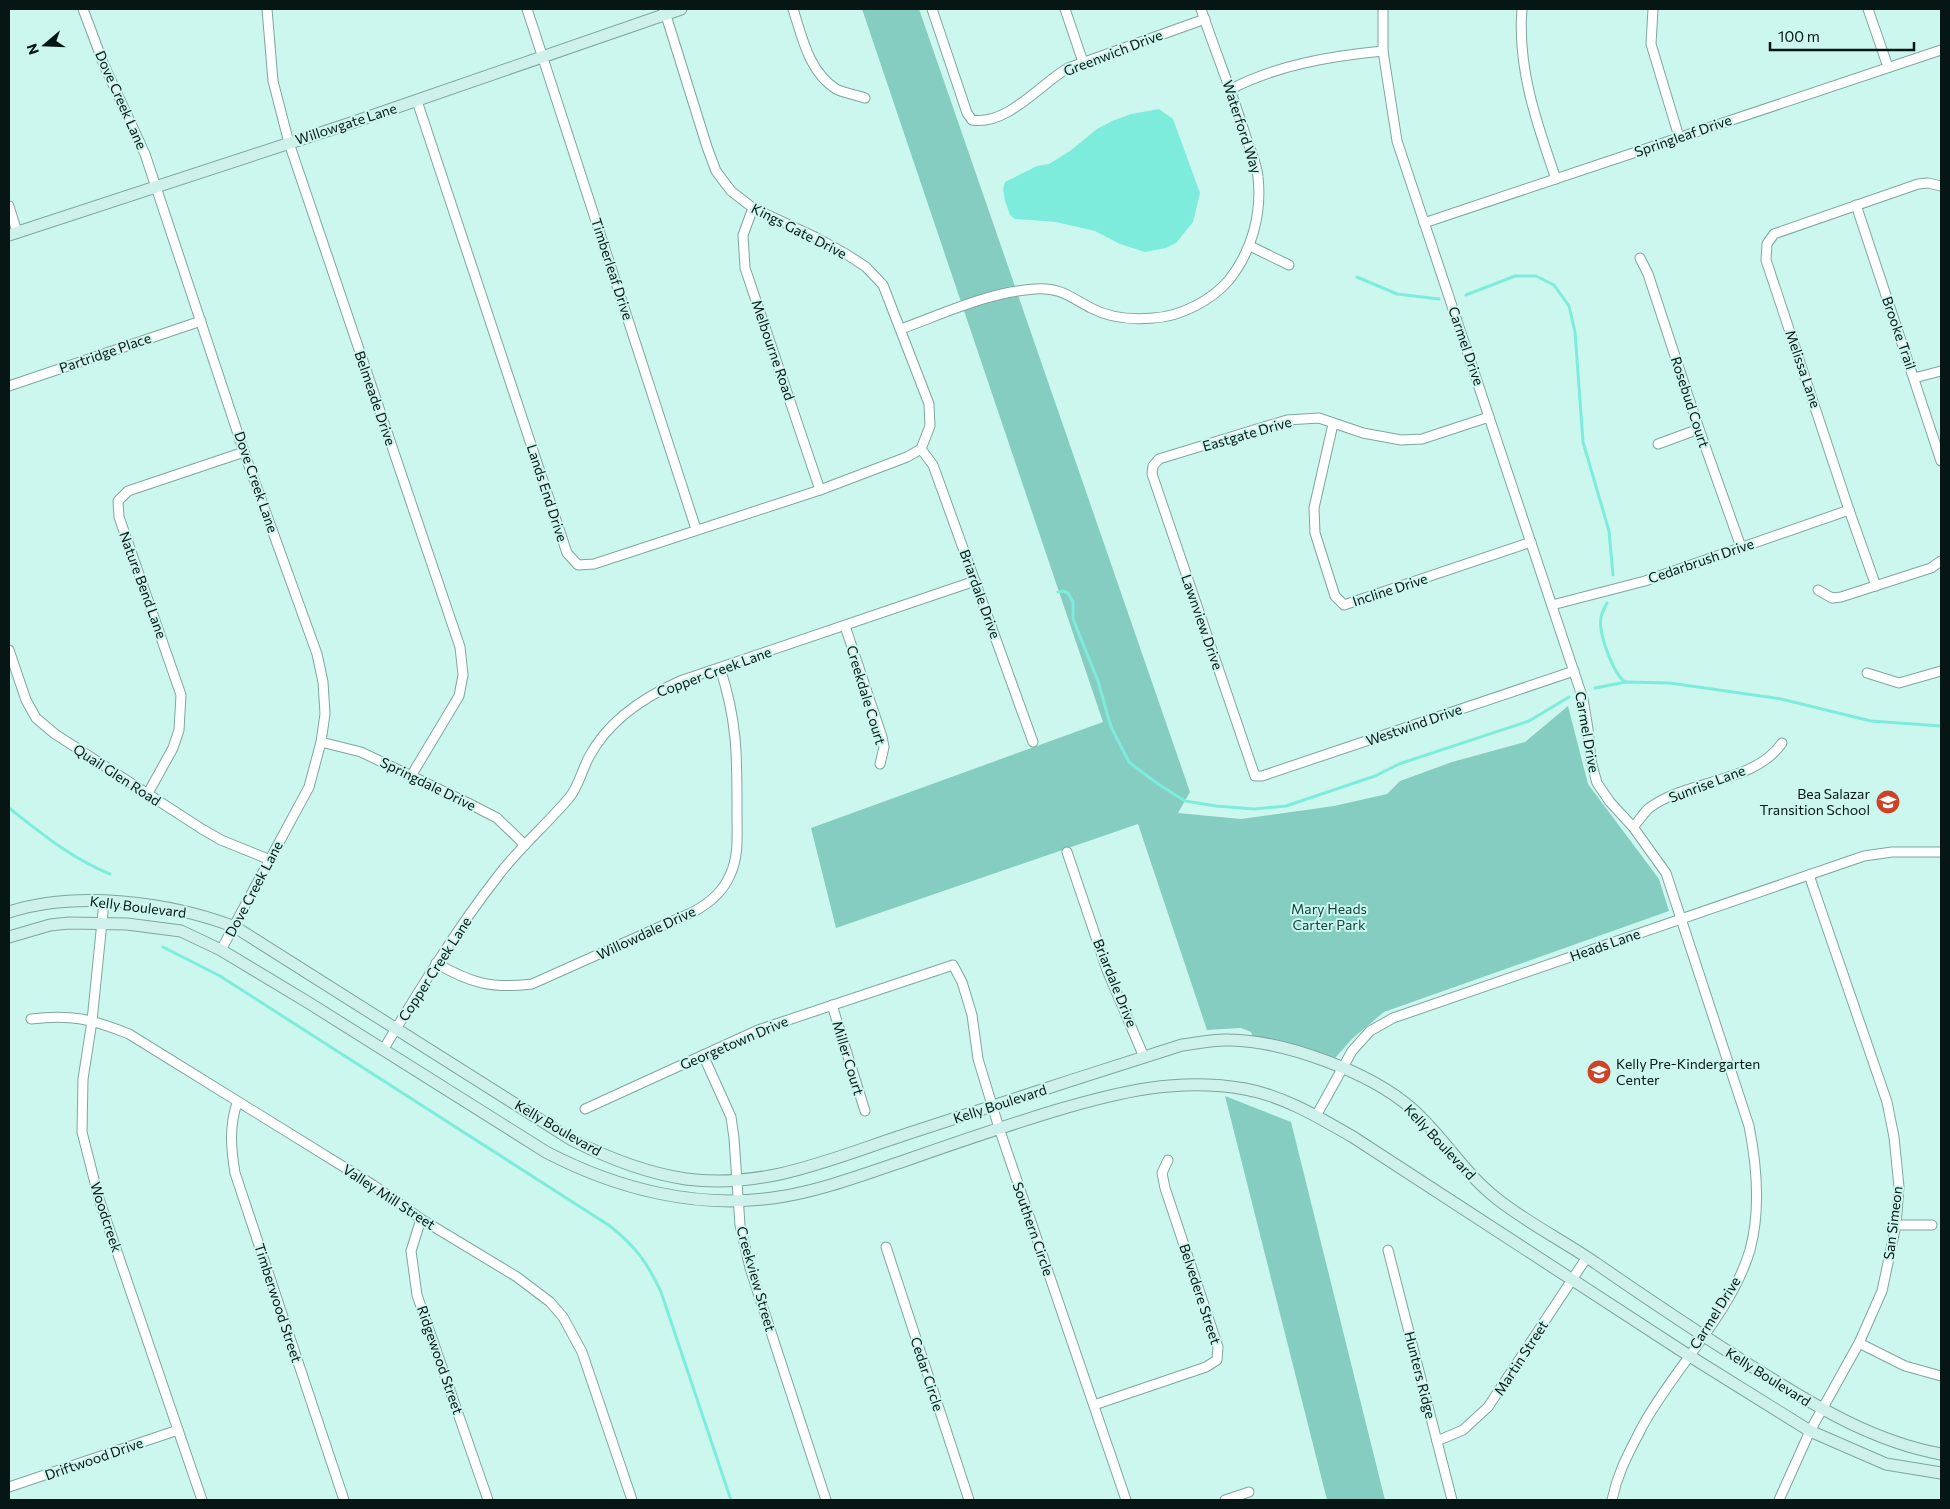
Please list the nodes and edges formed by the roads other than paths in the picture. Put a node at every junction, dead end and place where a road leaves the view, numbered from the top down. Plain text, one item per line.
1 (83, 9) edge
2 (267, 9) edge
3 (527, 9) edge
4 (681, 9) edge
5 (793, 9) edge
6 (932, 9) edge
7 (1065, 9) edge
8 (1201, 9) edge
9 (1383, 9) edge
10 (1522, 9) edge
11 (1653, 9) edge
12 (1868, 9) edge
13 (664, 11) edge
14 (1205, 19) junction
15 (1941, 50) edge
16 (1383, 51) junction
17 (543, 55) junction
18 (1083, 62) junction
19 (1888, 67) junction
20 (1231, 89) junction
21 (866, 98) dead end
22 (417, 101) junction
23 (1679, 137) junction
24 (289, 143) junction
25 (1556, 179) junction
26 (1941, 186) edge
27 (156, 188) junction
28 (9, 206) edge
29 (1856, 206) junction
30 (753, 208) junction
31 (1424, 223) junction
32 (13, 233) edge
33 (1250, 246) junction
34 (1640, 258) dead end
35 (1289, 265) dead end
36 (201, 321) junction
37 (902, 329) junction
38 (1941, 371) edge
39 (1914, 378) junction
40 (9, 386) edge
41 (1489, 417) junction
42 (1334, 424) junction
43 (1699, 430) junction
44 (1658, 444) dead end
45 (921, 448) junction
46 (244, 452) junction
47 (1941, 461) edge
48 (1153, 466) joint
49 (820, 490) junction
50 (1849, 510) junction
51 (696, 529) junction
52 (1531, 542) junction
53 (1740, 547) junction
54 (1941, 561) edge
55 (975, 580) junction
56 (1876, 586) junction
57 (1818, 590) dead end
58 (1552, 605) junction
59 (845, 626) junction
60 (9, 650) edge
61 (720, 668) junction
62 (1574, 671) junction
63 (1941, 671) edge
64 (1867, 673) dead end
65 (321, 742) junction
66 (1033, 742) dead end
67 (1782, 743) dead end
68 (880, 764) dead end
69 (411, 776) junction
70 (1255, 776) joint
71 (147, 795) junction
72 (1633, 827) junction
73 (525, 845) junction
74 (1067, 852) dead end
75 (1941, 852) edge
76 (268, 860) junction
77 (1809, 875) junction
78 (104, 902) junction
79 (9, 912) edge
80 (1681, 919) junction
81 (103, 923) junction
82 (234, 927) junction
83 (9, 936) edge
84 (221, 950) junction
85 (436, 963) junction
86 (944, 968) joint
87 (832, 1005) junction
88 (31, 1019) dead end
89 (92, 1021) junction
90 (396, 1028) junction
91 (383, 1050) junction
92 (704, 1055) junction
93 (1144, 1057) junction
94 (1343, 1066) junction
95 (237, 1103) junction
96 (992, 1106) junction
97 (585, 1109) dead end
98 (865, 1111) dead end
99 (1316, 1116) junction
100 (999, 1128) junction
101 (1168, 1160) dead end
102 (737, 1179) junction
103 (738, 1200) junction
104 (422, 1218) junction
105 (1896, 1225) junction
106 (1932, 1225) dead end
107 (886, 1247) dead end
108 (1388, 1250) dead end
109 (1587, 1257) junction
110 (1572, 1280) junction
111 (1702, 1336) junction
112 (1858, 1344) junction
113 (1688, 1355) junction
114 (1941, 1376) edge
115 (1094, 1405) junction
116 (1821, 1410) junction
117 (178, 1430) junction
118 (1810, 1431) junction
119 (1437, 1441) junction
120 (1941, 1454) edge
121 (1941, 1474) edge
122 (9, 1488) edge
123 (1249, 1492) dead end
124 (202, 1500) edge
125 (344, 1500) edge
126 (488, 1500) edge
127 (632, 1500) edge
128 (826, 1500) edge
129 (969, 1500) edge
130 (1126, 1500) edge
131 (1225, 1500) edge
132 (1452, 1500) edge
133 (1612, 1500) edge
134 (1779, 1500) edge

1 - 27 street, Dove Creek Lane
2 - 24 street, Belmeade Drive
3 - 17 street, Timberleaf Drive
4 - 13 main road, Willowgate Lane
5 - 21 street
6 - 18 street, Greenwich Drive
7 - 18 street
8 - 14 street, Waterford Way
9 - 16 street, Carmel Drive
10 - 25 street
11 - 23 street
12 - 19 street
13 - 17 main road, Willowgate Lane
13 - 30 street, Kings Gate Drive
14 - 18 street, Greenwich Drive
14 - 20 street, Waterford Way
15 - 19 street, Springleaf Drive
16 - 20 street
16 - 31 street, Carmel Drive
17 - 22 main road, Willowgate Lane
17 - 51 street, Timberleaf Drive
19 - 23 street, Springleaf Drive
20 - 33 street, Waterford Way
22 - 24 main road, Willowgate Lane
22 - 51 street, Lands End Drive
23 - 25 street, Springleaf Drive
24 - 27 main road, Willowgate Lane
24 - 69 street, Belmeade Drive
25 - 31 street, Springleaf Drive
26 - 29 street, Melissa Lane
27 - 32 main road, Willowgate Lane
27 - 36 street, Dove Creek Lane
28 - 32 street
29 - 39 street, Brooke Trail
29 - 50 street, Melissa Lane
30 - 37 street, Kings Gate Drive
30 - 49 street, Melbourne Road
31 - 41 street, Carmel Drive
33 - 35 street
33 - 37 street, Waterford Way
34 - 43 street, Rosebud Court
36 - 40 street, Partridge Place
36 - 46 street, Dove Creek Lane
37 - 45 street, Kings Gate Drive
38 - 39 street
39 - 47 street, Brooke Trail
41 - 42 street, Eastgate Drive
41 - 52 street, Carmel Drive
42 - 48 street, Eastgate Drive
42 - 52 street, Incline Drive
43 - 44 street
43 - 53 street, Rosebud Court
45 - 49 street, Lands End Drive
45 - 55 street, Briardale Drive
46 - 65 street, Dove Creek Lane
46 - 71 street, Nature Bend Lane
48 - 70 street, Lawnview Drive
49 - 51 street, Lands End Drive
50 - 53 street, Cedarbrush Drive
50 - 56 street, Melissa Lane
52 - 58 street, Carmel Drive
53 - 58 street, Cedarbrush Drive
54 - 56 street
55 - 59 street, Copper Creek Lane
55 - 66 street, Briardale Drive
56 - 57 street
58 - 62 street, Carmel Drive
59 - 61 street, Copper Creek Lane
59 - 68 street, Creekdale Court
60 - 71 street, Quail Glen Road
61 - 73 street, Copper Creek Lane
61 - 85 street, Willowdale Drive
62 - 70 street, Westwind Drive
62 - 72 street, Carmel Drive
63 - 64 street
65 - 69 street, Springdale Drive
65 - 76 street, Dove Creek Lane
67 - 72 street, Sunrise Lane
69 - 73 street, Springdale Drive
71 - 76 street, Quail Glen Road
72 - 80 street, Carmel Drive
73 - 85 street, Copper Creek Lane
74 - 93 street, Briardale Drive
75 - 77 street, Heads Lane
76 - 82 street, Dove Creek Lane
77 - 80 street, Heads Lane
77 - 105 street, San Simeon
78 - 79 main road, Kelly Boulevard
78 - 81 street, Woodcreek
78 - 82 main road, Kelly Boulevard
80 - 94 street, Heads Lane
80 - 111 street, Carmel Drive
81 - 83 main road, Kelly Boulevard
81 - 84 main road, Kelly Boulevard
81 - 89 street, Woodcreek
82 - 84 street, Dove Creek Lane
82 - 90 main road, Kelly Boulevard
84 - 91 main road, Kelly Boulevard
85 - 90 street, Copper Creek Lane
86 - 87 street, Georgetown Drive
86 - 96 street, Southern Circle
87 - 92 street, Georgetown Drive
87 - 98 street, Miller Court
88 - 89 street, Valley Mill Street
89 - 95 street, Valley Mill Street
89 - 117 street, Woodcreek
90 - 91 street, Copper Creek Lane
90 - 102 main road, Kelly Boulevard
91 - 103 main road, Kelly Boulevard
92 - 97 street, Georgetown Drive
92 - 102 street, Creekview Street
93 - 94 main road, Kelly Boulevard
93 - 96 main road, Kelly Boulevard
94 - 99 street, Heads Lane
94 - 109 main road, Kelly Boulevard
95 - 104 street, Valley Mill Street
95 - 125 street, Timberwood Street
96 - 100 street, Southern Circle
96 - 102 main road, Kelly Boulevard
99 - 100 main road, Kelly Boulevard
99 - 110 main road, Kelly Boulevard
100 - 103 main road, Kelly Boulevard
100 - 115 street, Southern Circle
101 - 115 street, Belvedere Street
102 - 103 street, Creekview Street
103 - 128 street, Creekview Street
104 - 126 street, Ridgewood Street
104 - 127 street, Valley Mill Street
105 - 106 street
105 - 112 street, San Simeon
107 - 129 street, Cedar Circle
108 - 119 street, Hunters Ridge
109 - 110 street, Martin Street
109 - 111 main road, Kelly Boulevard
110 - 113 main road, Kelly Boulevard
110 - 119 street, Martin Street
111 - 113 street, Carmel Drive
111 - 116 main road, Kelly Boulevard
112 - 114 street
112 - 116 street, San Simeon
113 - 118 main road, Kelly Boulevard
113 - 133 street, Carmel Drive
115 - 130 street, Southern Circle
116 - 118 street, San Simeon
116 - 120 main road, Kelly Boulevard
117 - 122 street, Driftwood Drive
117 - 124 street, Woodcreek
118 - 121 main road, Kelly Boulevard
118 - 134 street, San Simeon
119 - 132 street, Hunters Ridge
123 - 131 street

